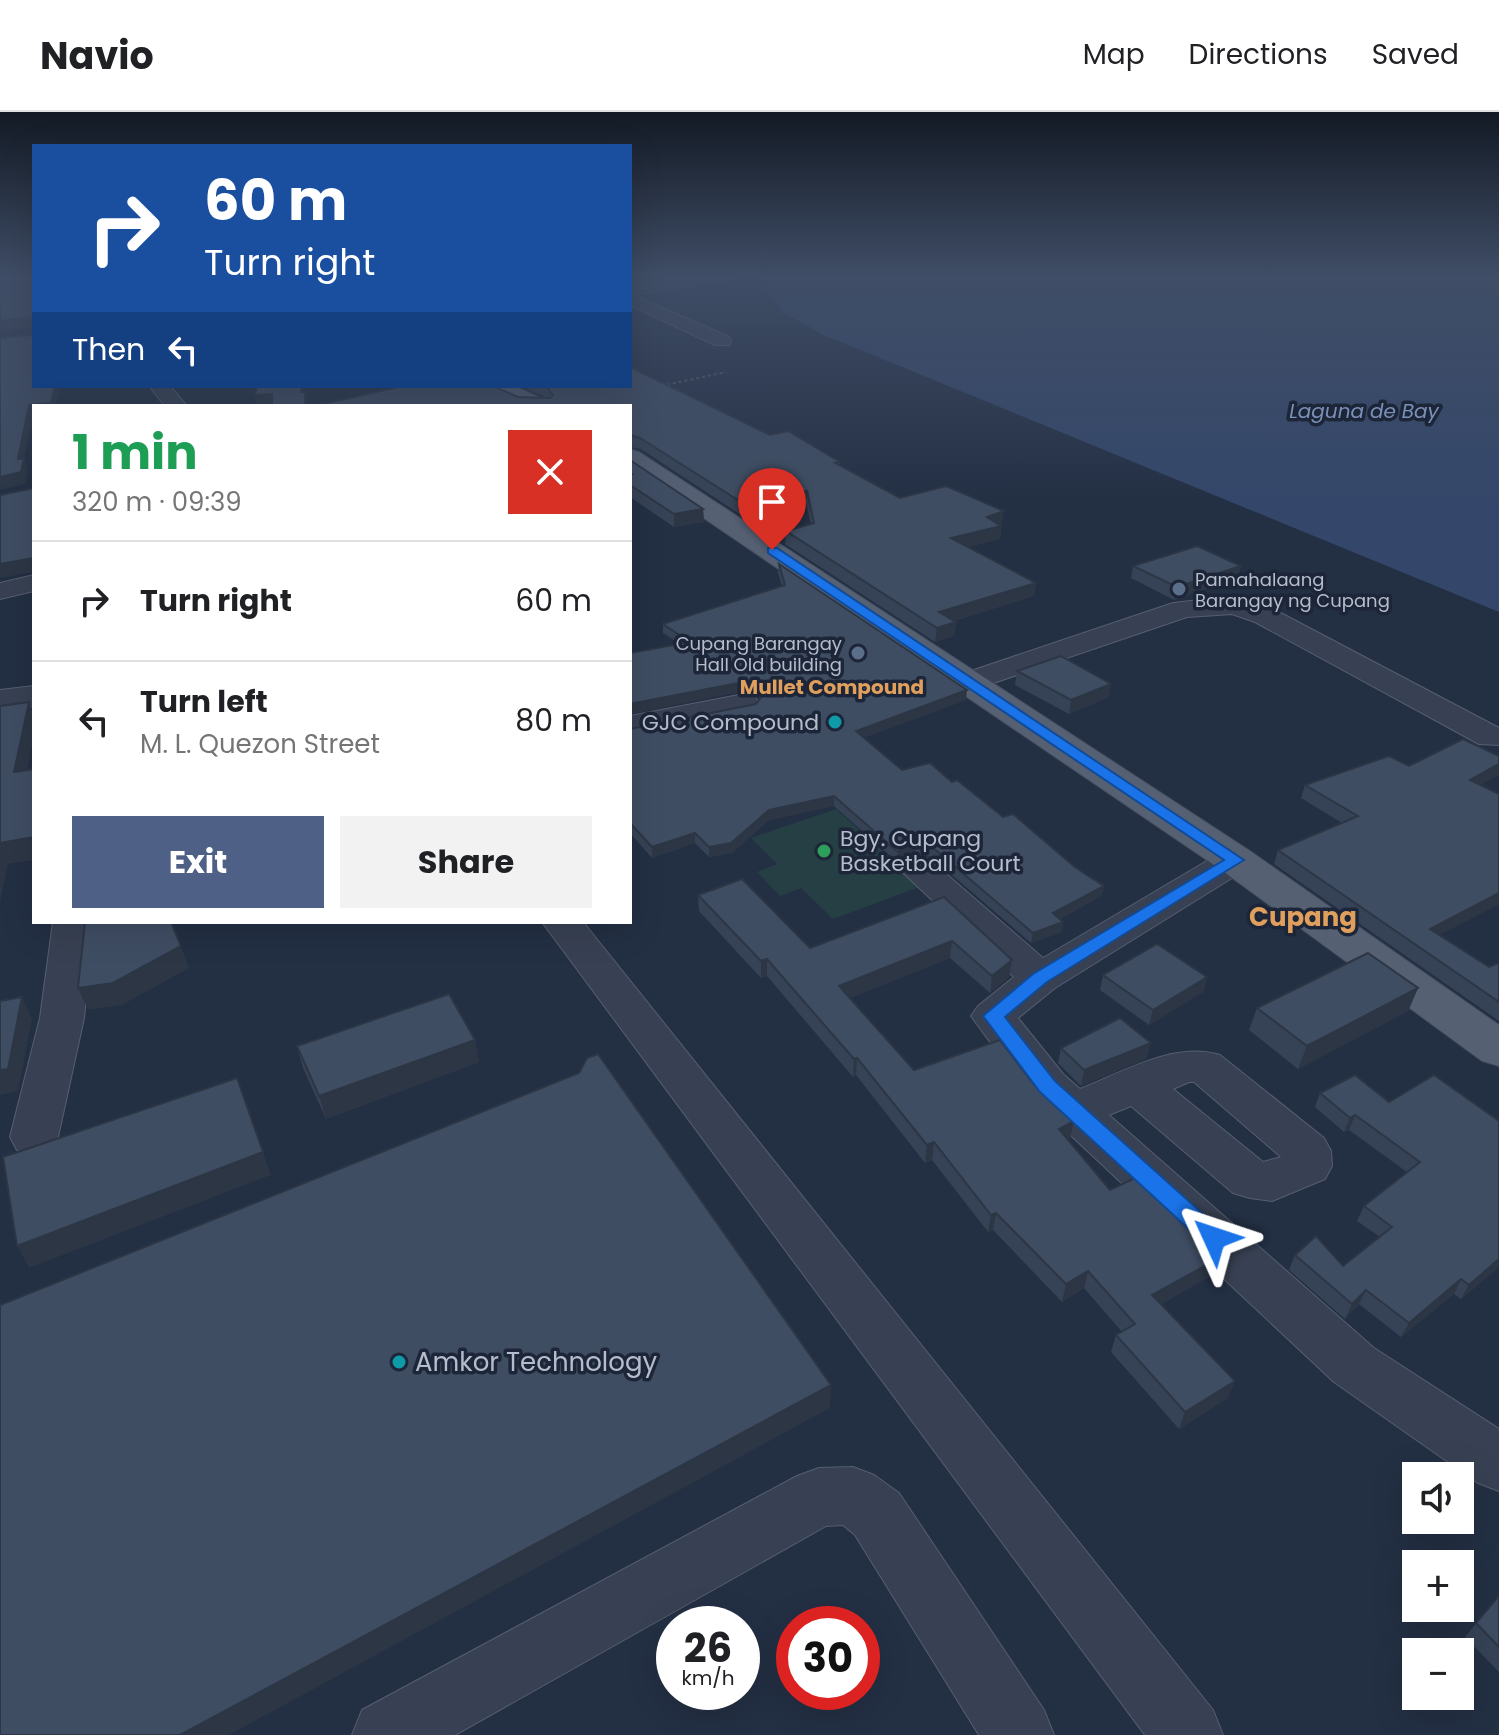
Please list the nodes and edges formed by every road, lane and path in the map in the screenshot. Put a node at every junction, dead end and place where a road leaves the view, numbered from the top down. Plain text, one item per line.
1 (726, 372) dead end
2 (658, 387) edge
3 (161, 388) edge
4 (500, 388) edge
5 (174, 404) edge
6 (535, 404) edge
7 (632, 458) edge
8 (32, 583) edge
9 (0, 591) edge
10 (32, 607) edge
11 (0, 612) edge
12 (967, 683) junction
13 (32, 696) edge
14 (0, 700) edge
15 (744, 704) edge
16 (32, 716) edge
17 (0, 717) edge
18 (632, 726) edge
19 (1491, 737) dead end
20 (1235, 860) junction
21 (916, 867) dead end
22 (73, 924) edge
23 (564, 924) edge
24 (1040, 978) junction
25 (1499, 1049) edge
26 (1137, 1085) dead end
27 (1074, 1110) junction
28 (34, 1137) dead end
29 (1499, 1463) edge
30 (387, 1735) edge
31 (1019, 1735) edge
32 (1188, 1735) edge

1 - 2 path
3 - 5 street
4 - 6 main road
7 - 12 main road
8 - 9 street
10 - 11 street
12 - 19 street
12 - 20 main road
13 - 14 street
15 - 18 street
16 - 17 street
20 - 24 street
20 - 25 main road
21 - 24 street
22 - 28 street
23 - 32 street
24 - 27 street
26 - 27 street
27 - 29 street
30 - 31 street

